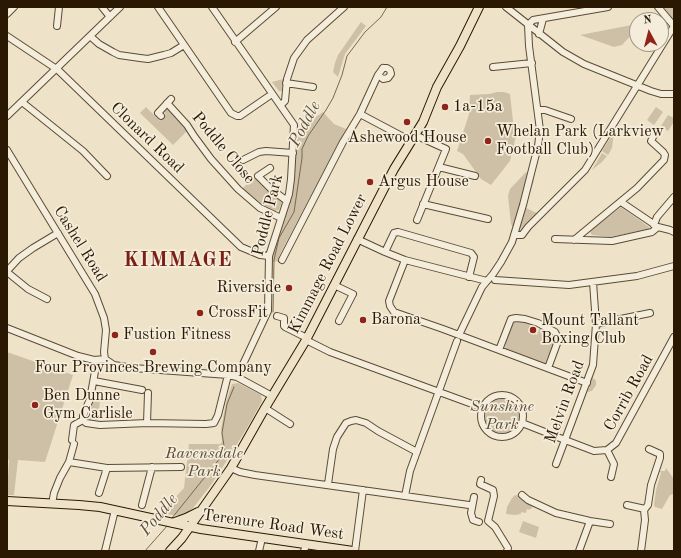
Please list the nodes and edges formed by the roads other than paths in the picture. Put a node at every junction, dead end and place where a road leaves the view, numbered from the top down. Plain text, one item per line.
1 (14, 7) edge
2 (60, 7) edge
3 (102, 7) edge
4 (120, 7) edge
5 (158, 7) edge
6 (212, 7) edge
7 (344, 7) edge
8 (479, 7) edge
9 (506, 7) edge
10 (608, 7) edge
11 (658, 7) edge
12 (275, 8) edge
13 (7, 14) edge
14 (110, 17) junction
15 (543, 19) junction
16 (528, 25) junction
17 (57, 26) dead end
18 (674, 26) edge
19 (539, 34) junction
20 (7, 36) edge
21 (90, 36) junction
22 (235, 42) junction
23 (529, 42) junction
24 (184, 45) junction
25 (532, 63) junction
26 (56, 68) junction
27 (493, 68) dead end
28 (378, 75) dead end
29 (286, 83) junction
30 (638, 85) junction
31 (313, 87) dead end
32 (272, 94) junction
33 (674, 94) edge
34 (22, 102) junction
35 (281, 106) junction
36 (538, 110) junction
37 (360, 114) junction
38 (7, 116) edge
39 (161, 116) dead end
40 (572, 118) dead end
41 (658, 131) dead end
42 (413, 138) junction
43 (7, 150) edge
44 (293, 153) junction
45 (248, 159) dead end
46 (439, 167) junction
47 (270, 168) dead end
48 (107, 176) dead end
49 (475, 176) dead end
50 (674, 197) edge
51 (287, 201) junction
52 (621, 202) junction
53 (423, 204) junction
54 (281, 218) junction
55 (488, 219) dead end
56 (417, 220) dead end
57 (656, 226) junction
58 (588, 227) junction
59 (674, 232) edge
60 (58, 233) junction
61 (357, 239) junction
62 (513, 239) junction
63 (555, 239) dead end
64 (574, 240) junction
65 (590, 241) junction
66 (385, 252) junction
67 (269, 256) junction
68 (282, 260) dead end
69 (405, 260) junction
70 (674, 266) edge
71 (7, 272) edge
72 (469, 277) junction
73 (495, 280) dead end
74 (487, 281) junction
75 (593, 282) junction
76 (334, 284) junction
77 (47, 299) dead end
78 (650, 313) dead end
79 (277, 316) dead end
80 (339, 321) dead end
81 (596, 324) junction
82 (7, 328) edge
83 (674, 337) edge
84 (458, 338) junction
85 (306, 339) junction
86 (499, 350) junction
87 (106, 359) junction
88 (96, 366) dead end
89 (548, 368) junction
90 (228, 375) junction
91 (237, 377) junction
92 (94, 381) junction
93 (587, 383) junction
94 (142, 390) dead end
95 (438, 392) junction
96 (148, 393) dead end
97 (272, 396) junction
98 (265, 408) junction
99 (482, 408) junction
100 (83, 420) junction
101 (147, 423) junction
102 (522, 423) junction
103 (290, 424) dead end
104 (565, 440) junction
105 (607, 450) junction
106 (649, 450) dead end
107 (417, 452) junction
108 (68, 462) junction
109 (556, 464) dead end
110 (658, 466) junction
111 (152, 467) junction
112 (181, 467) dead end
113 (108, 468) junction
114 (231, 468) junction
115 (665, 469) dead end
116 (611, 477) dead end
117 (481, 480) dead end
118 (328, 484) junction
119 (363, 490) junction
120 (99, 493) dead end
121 (522, 495) dead end
122 (405, 496) junction
123 (474, 497) dead end
124 (7, 501) edge
125 (53, 501) junction
126 (142, 505) dead end
127 (468, 505) dead end
128 (627, 505) dead end
129 (645, 508) junction
130 (115, 510) junction
131 (201, 511) junction
132 (590, 521) junction
133 (170, 522) junction
134 (479, 522) dead end
135 (610, 524) dead end
136 (189, 527) junction
137 (208, 530) junction
138 (182, 538) junction
139 (262, 538) junction
140 (508, 547) edge
141 (305, 548) edge
142 (335, 550) edge
143 (105, 551) edge
144 (170, 551) edge
145 (259, 551) edge
146 (354, 551) edge
147 (579, 551) edge
148 (641, 551) edge

1 - 13 street
2 - 17 street
3 - 14 street
4 - 14 street
5 - 24 street
6 - 22 street
7 - 29 street
8 - 42 main road, Kimmage Road Lower
9 - 16 street
10 - 15 street
11 - 18 street
12 - 22 street
14 - 21 street
15 - 16 street
15 - 19 street
16 - 19 street
16 - 23 street
18 - 30 street
19 - 23 street
19 - 30 street
20 - 26 street, Clonard Road
21 - 24 street
21 - 26 street
22 - 32 street
23 - 25 street
24 - 32 street
25 - 27 street
25 - 36 street
26 - 34 street
26 - 67 street, Clonard Road
28 - 37 street
29 - 31 street
29 - 35 street
30 - 33 street
30 - 62 street
32 - 35 street
34 - 38 street
34 - 48 street
35 - 44 street, Poddle Park
36 - 40 street
36 - 62 street
37 - 42 street
37 - 68 street
39 - 54 street, Poddle Close
41 - 52 street
42 - 46 street
42 - 61 main road, Kimmage Road Lower
43 - 60 street, Cashel Road
44 - 45 street
44 - 51 street, Poddle Park
46 - 49 street
46 - 53 street
47 - 51 street
50 - 57 street
51 - 54 street, Poddle Park
52 - 57 street
52 - 58 street
53 - 55 street
53 - 56 street
54 - 67 street, Poddle Park
57 - 59 street
57 - 65 street
58 - 64 street
58 - 65 street
60 - 71 street
60 - 87 street, Cashel Road
61 - 66 street
61 - 76 main road, Kimmage Road Lower
62 - 74 street
63 - 64 street
64 - 65 street
66 - 69 street
66 - 72 street
67 - 91 street, Poddle Park
69 - 72 street
69 - 84 street
70 - 75 street
71 - 77 street
72 - 74 street
73 - 75 street
74 - 84 street
75 - 81 street, Melvin Road
76 - 80 street
76 - 85 main road, Kimmage Road Lower
78 - 81 street
79 - 85 street
81 - 93 street, Melvin Road
82 - 87 street
83 - 105 street, Corrib Road
84 - 86 street
84 - 95 street
85 - 95 street
85 - 97 main road, Kimmage Road Lower
86 - 89 street
86 - 89 street
87 - 90 street
88 - 92 street
89 - 93 street
90 - 91 street
90 - 101 street
91 - 97 street
92 - 94 street
92 - 100 street
93 - 104 street, Melvin Road
95 - 99 street
95 - 107 street
96 - 101 street
97 - 98 main road, Kimmage Road Lower
98 - 103 street
98 - 114 main road, Kimmage Road Lower
99 - 102 street
99 - 102 street
100 - 101 street
100 - 108 street
102 - 104 street, Corrib Road
104 - 105 street, Corrib Road
104 - 109 street, Melvin Road
105 - 116 street
106 - 110 street
107 - 118 street
107 - 122 street
108 - 113 street
108 - 125 street
110 - 115 street
110 - 129 street
111 - 112 street
111 - 113 street
111 - 126 street
113 - 120 street
114 - 118 street
114 - 131 main road, Kimmage Road Lower
117 - 140 street
118 - 119 street
119 - 122 street
119 - 146 street
121 - 132 street
122 - 127 street
123 - 134 street
124 - 125 main road, Terenure Road West
125 - 130 main road, Terenure Road West
128 - 129 street
129 - 148 street
130 - 133 main road, Terenure Road West
130 - 143 street
131 - 133 main road
131 - 136 main road, Kimmage Road Lower
131 - 137 main road
132 - 135 street
132 - 147 street
133 - 136 main road, Terenure Road West
133 - 138 main road
136 - 137 main road, Terenure Road West
136 - 138 main road, Kimmage Road Lower
137 - 139 main road, Terenure Road West
138 - 144 main road, Kimmage Road Lower
139 - 141 main road, Terenure Road West
139 - 145 street
141 - 142 main road, Terenure Road West
142 - 146 main road, Terenure Road West

